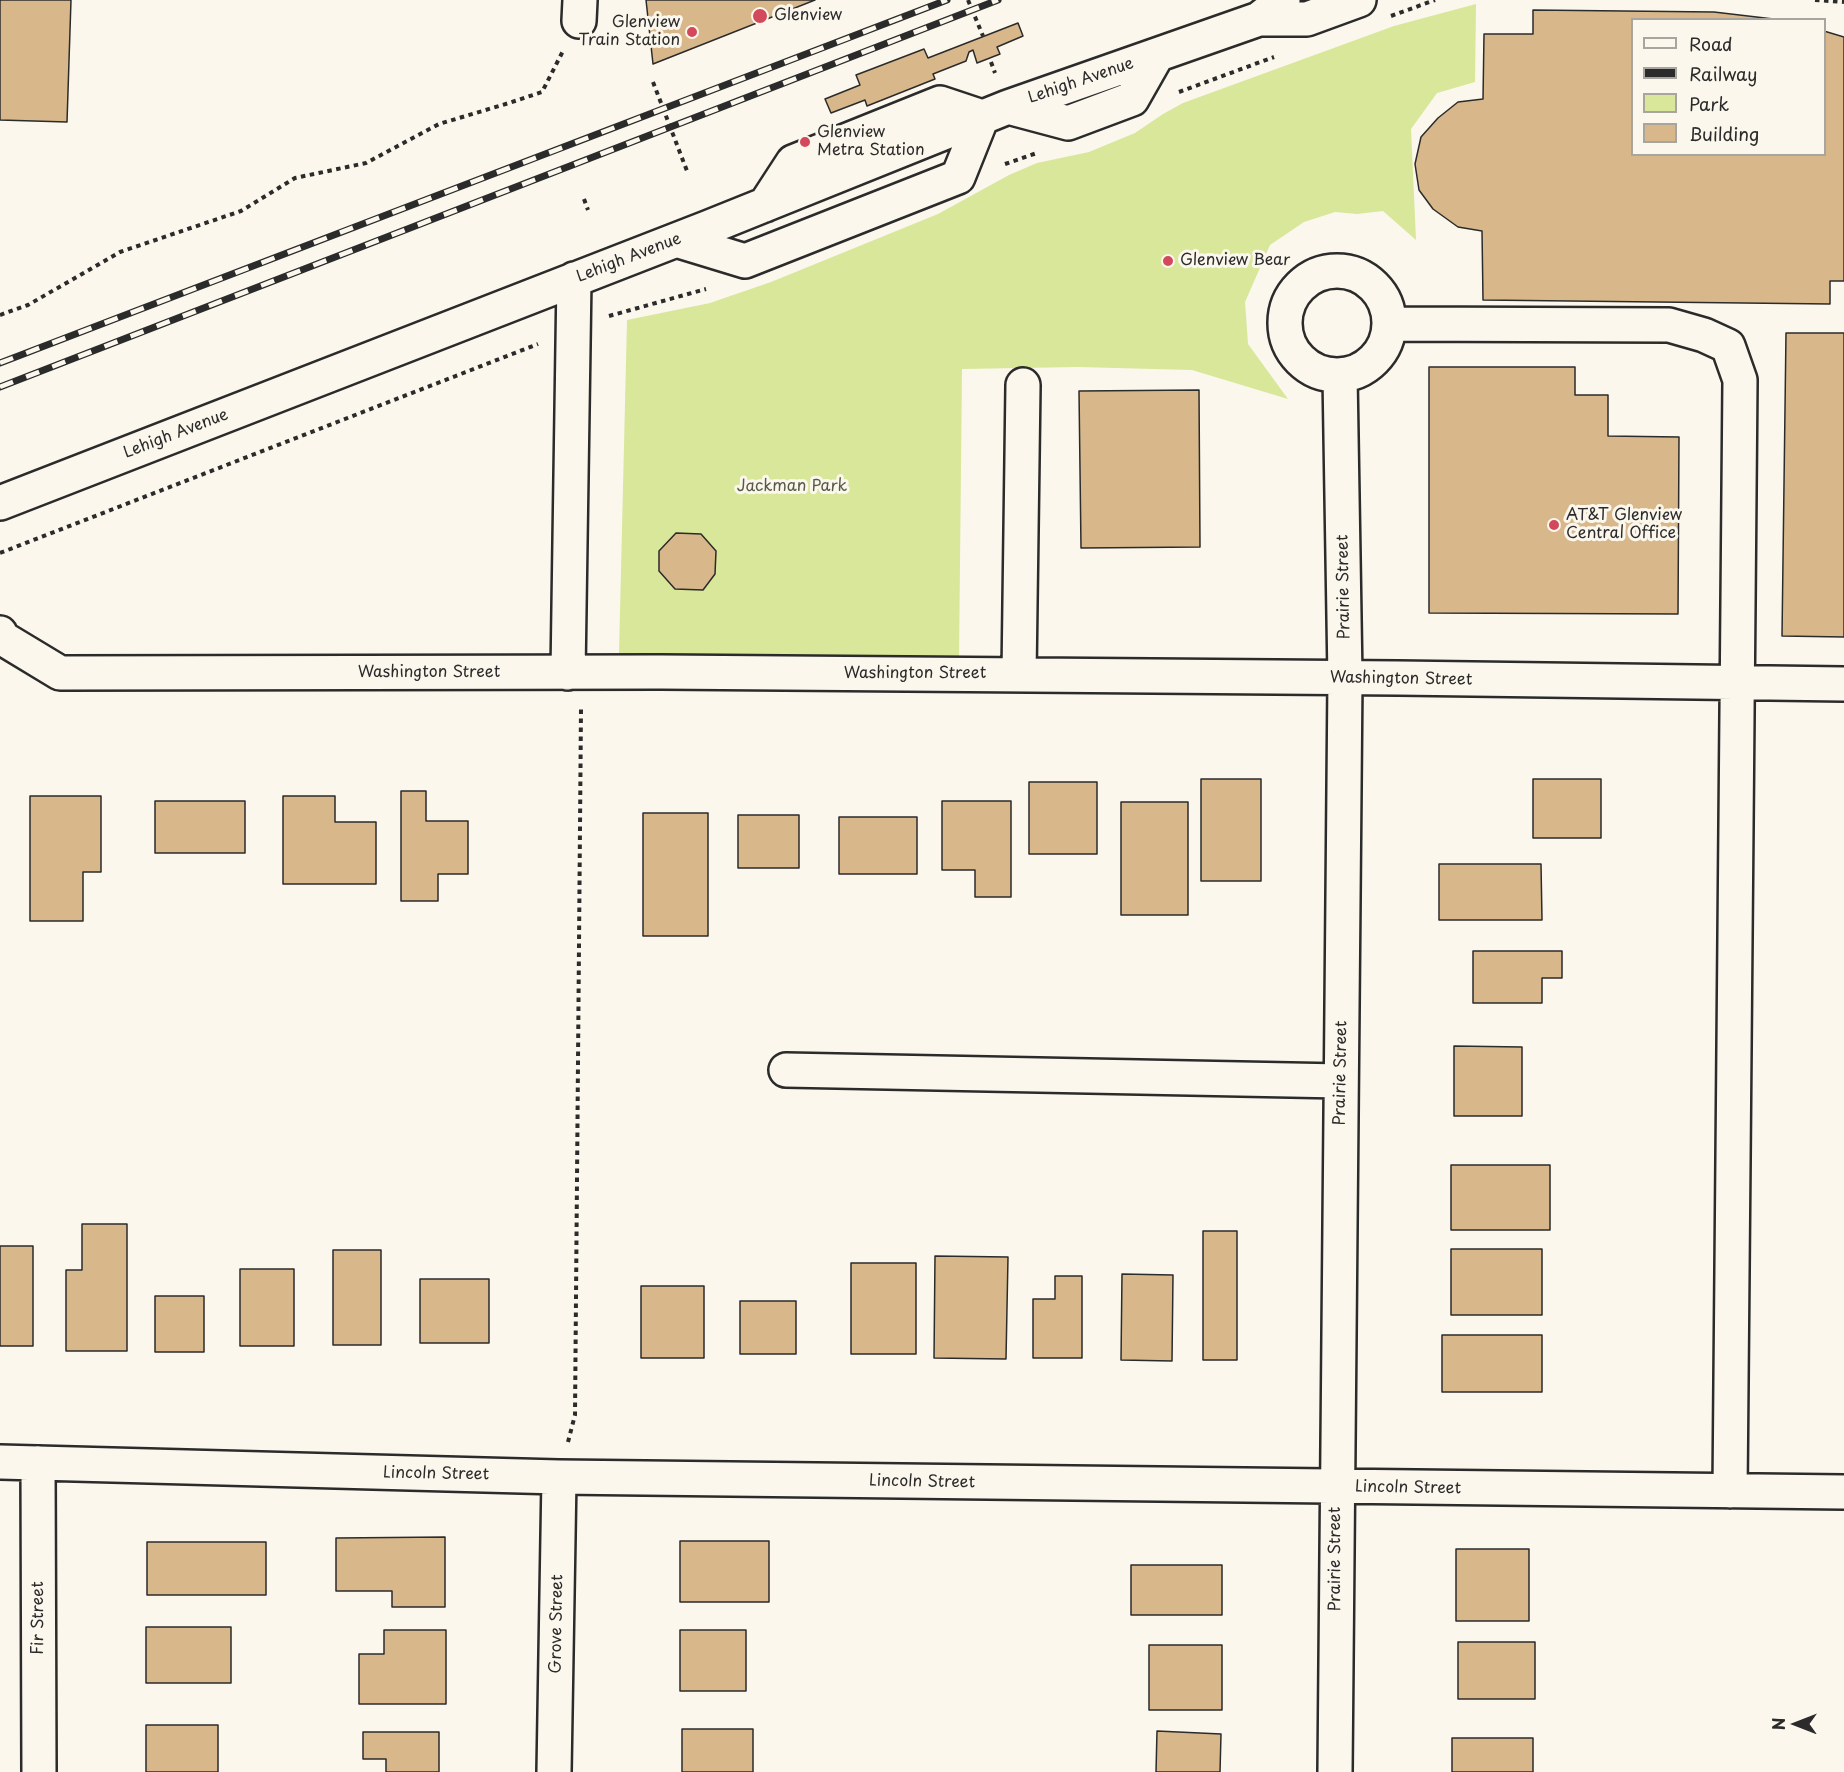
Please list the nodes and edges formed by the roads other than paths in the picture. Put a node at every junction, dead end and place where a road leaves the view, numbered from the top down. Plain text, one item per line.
1 (1271, 9) edge
2 (1371, 9) edge
3 (995, 112) junction
4 (676, 240) junction
5 (574, 279) junction
6 (1389, 324) junction
7 (1340, 375) junction
8 (1023, 385) dead end
9 (0, 503) edge
10 (0, 633) edge
11 (575, 672) junction
12 (1019, 675) junction
13 (1345, 678) junction
14 (1738, 683) junction
15 (1844, 684) edge
16 (786, 1070) dead end
17 (1341, 1081) junction
18 (0, 1462) edge
19 (38, 1463) junction
20 (560, 1477) junction
21 (1337, 1487) junction
22 (1730, 1491) junction
23 (1844, 1492) edge
24 (39, 1772) edge
25 (554, 1772) edge
26 (1335, 1772) edge

1 - 2 street, Lehigh Avenue
1 - 3 street, Lehigh Avenue
3 - 4 street, Lehigh Avenue
3 - 4 street
4 - 5 street, Lehigh Avenue
5 - 9 street, Lehigh Avenue
5 - 11 street
6 - 7 street
6 - 7 street
6 - 14 street
7 - 13 street, Prairie Street
8 - 12 street
10 - 11 street, Washington Street
11 - 12 street, Washington Street
12 - 13 street, Washington Street
13 - 14 street, Washington Street
13 - 17 street, Prairie Street
14 - 15 street, Washington Street
14 - 22 street
16 - 17 street
17 - 21 street, Prairie Street
18 - 19 street, Lincoln Street
19 - 20 street, Lincoln Street
19 - 24 street, Fir Street
20 - 21 street, Lincoln Street
20 - 25 street, Grove Street
21 - 22 street, Lincoln Street
21 - 26 street, Prairie Street
22 - 23 street, Lincoln Street

